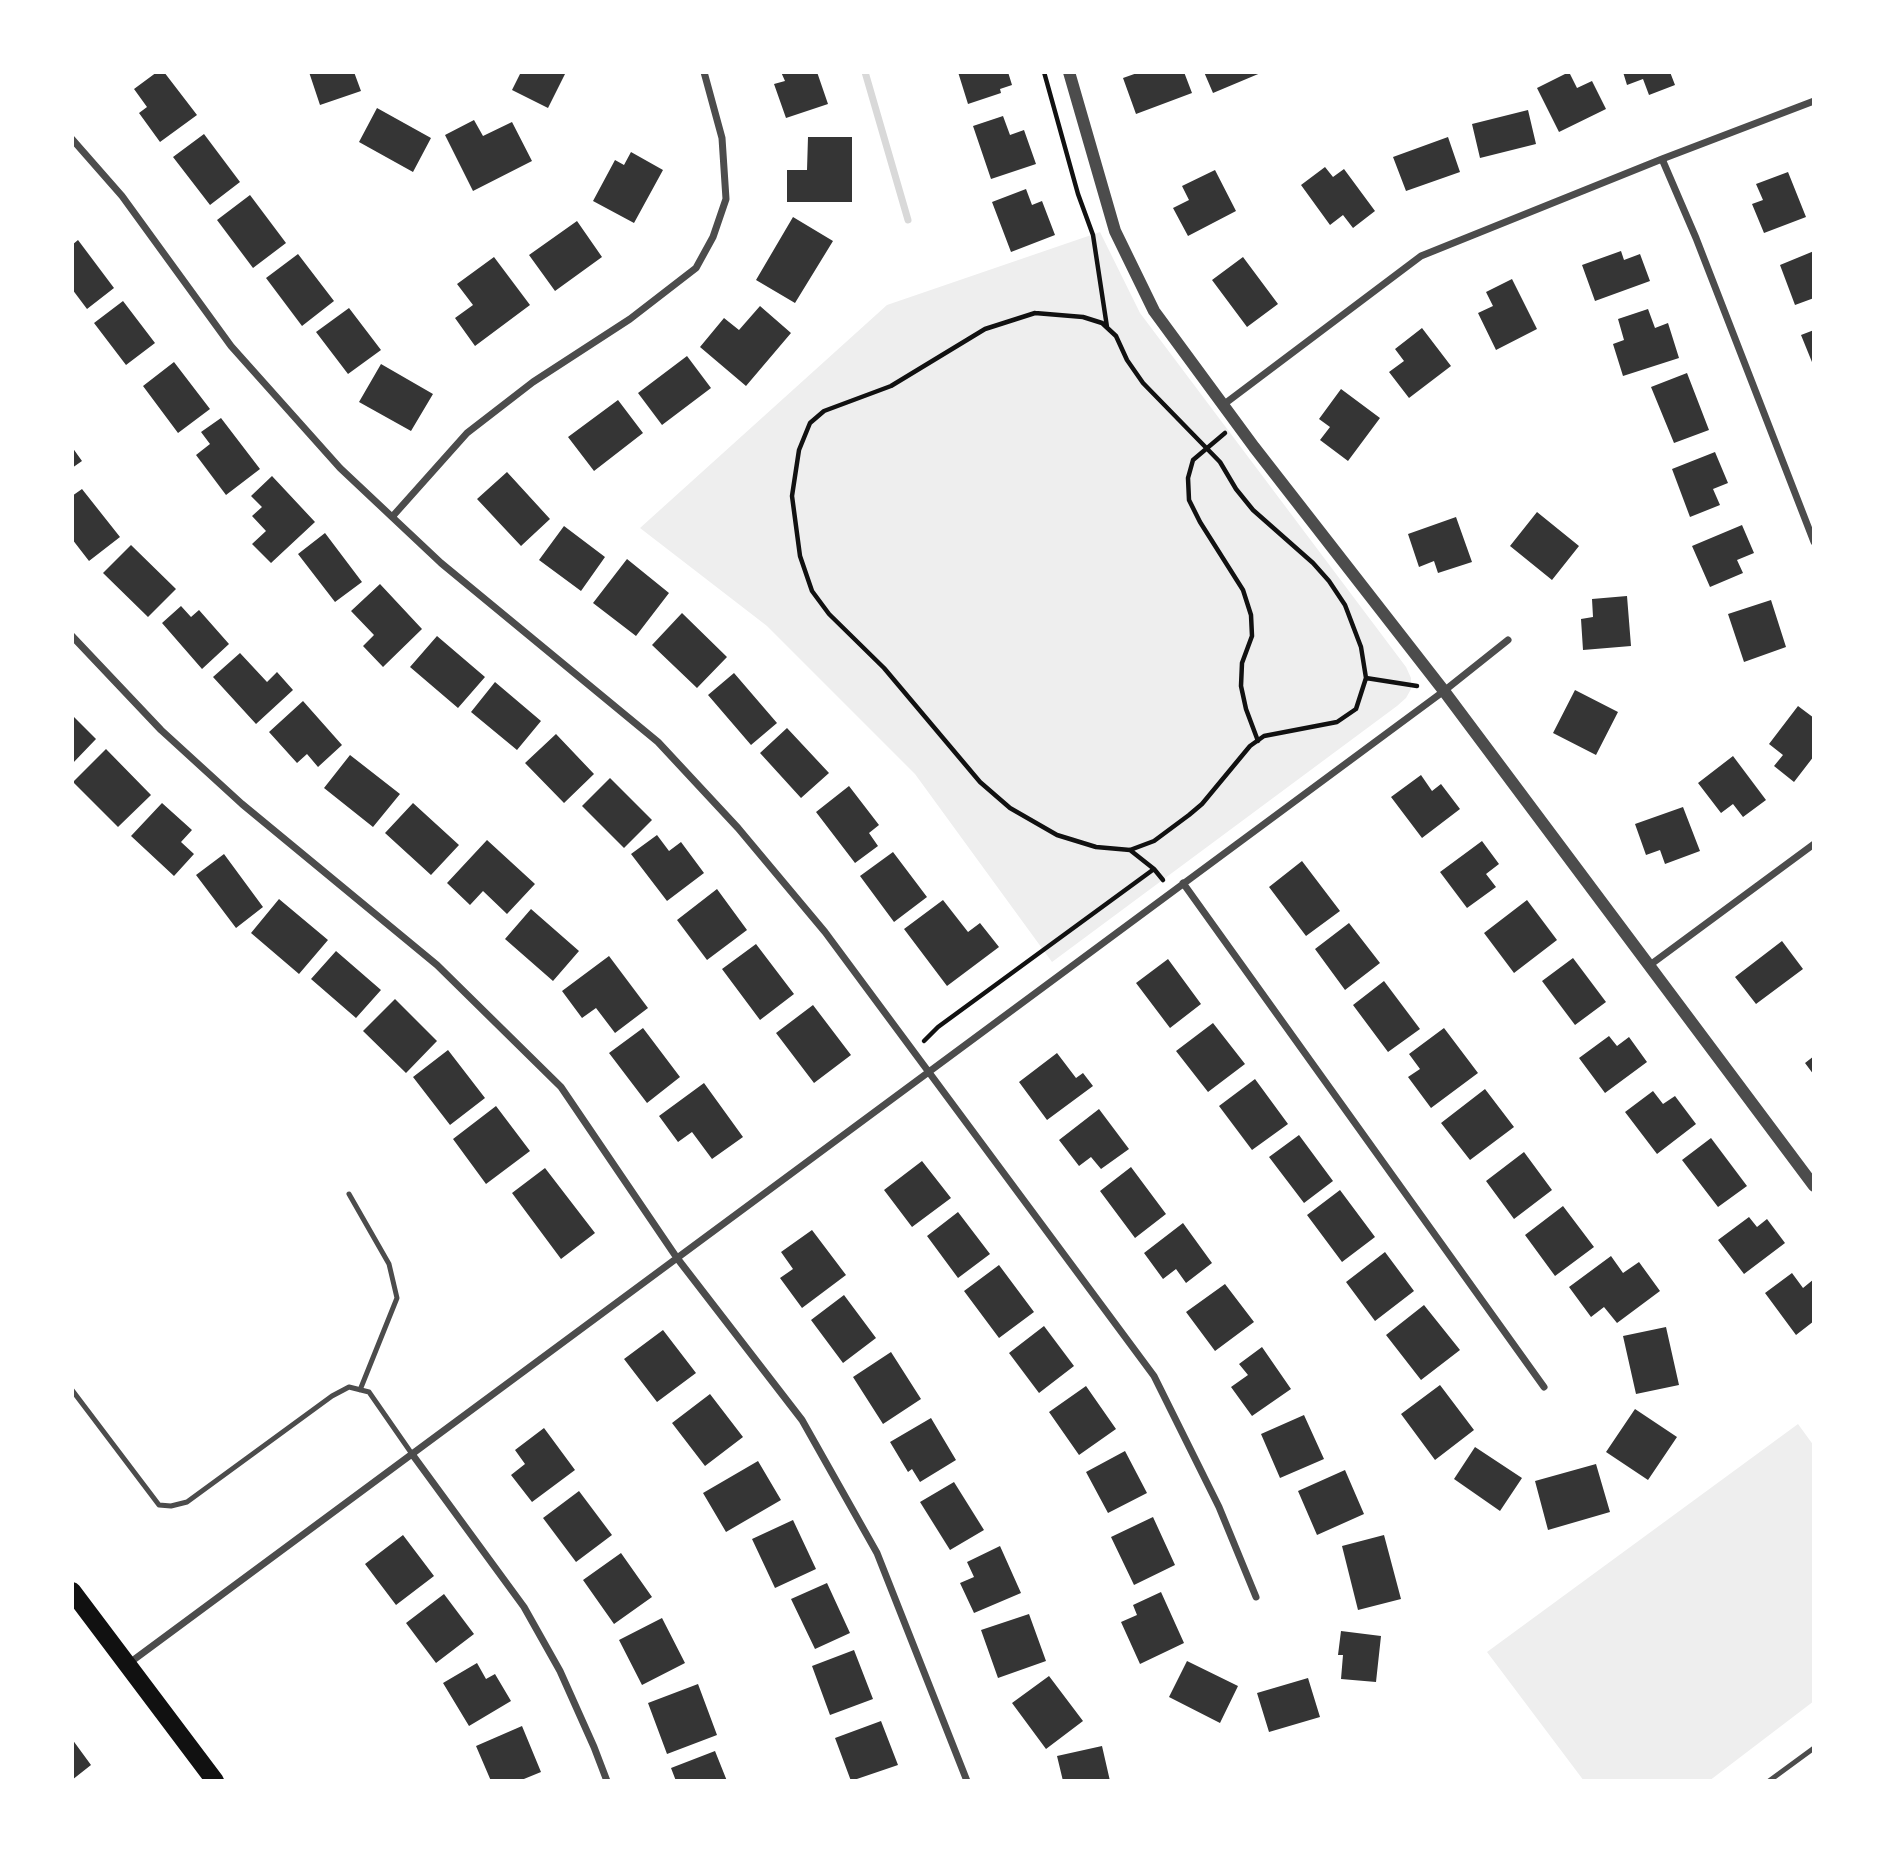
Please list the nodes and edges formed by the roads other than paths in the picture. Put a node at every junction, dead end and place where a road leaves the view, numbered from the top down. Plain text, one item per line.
1 (704, 72) edge
2 (1069, 72) edge
3 (1814, 101) edge
4 (72, 139) edge
5 (1662, 159) junction
6 (1223, 405) junction
7 (392, 517) junction
8 (1814, 542) edge
9 (72, 636) edge
10 (1508, 640) dead end
11 (1444, 691) junction
12 (1814, 844) edge
13 (1183, 883) junction
14 (1650, 965) junction
15 (929, 1072) junction
16 (1814, 1186) edge
17 (349, 1194) dead end
18 (677, 1258) junction
19 (1544, 1387) dead end
20 (72, 1390) edge
21 (360, 1390) junction
22 (412, 1454) junction
23 (72, 1591) edge
24 (1256, 1597) dead end
25 (128, 1665) junction
26 (1814, 1748) edge
27 (215, 1781) edge
28 (607, 1781) edge
29 (967, 1781) edge
30 (1769, 1781) edge

1 - 7 street
2 - 6 street
3 - 5 street
4 - 7 street
5 - 6 street
5 - 8 street
6 - 11 street
7 - 15 street
9 - 18 street
10 - 11 street
11 - 13 street
11 - 14 street
12 - 14 street
13 - 15 street
13 - 19 street
14 - 16 street
15 - 18 street
15 - 24 street
17 - 21 lane
18 - 22 street
18 - 29 street
20 - 21 lane
21 - 22 lane
22 - 25 street
22 - 28 street
23 - 25 main road
25 - 27 main road
26 - 30 lane

